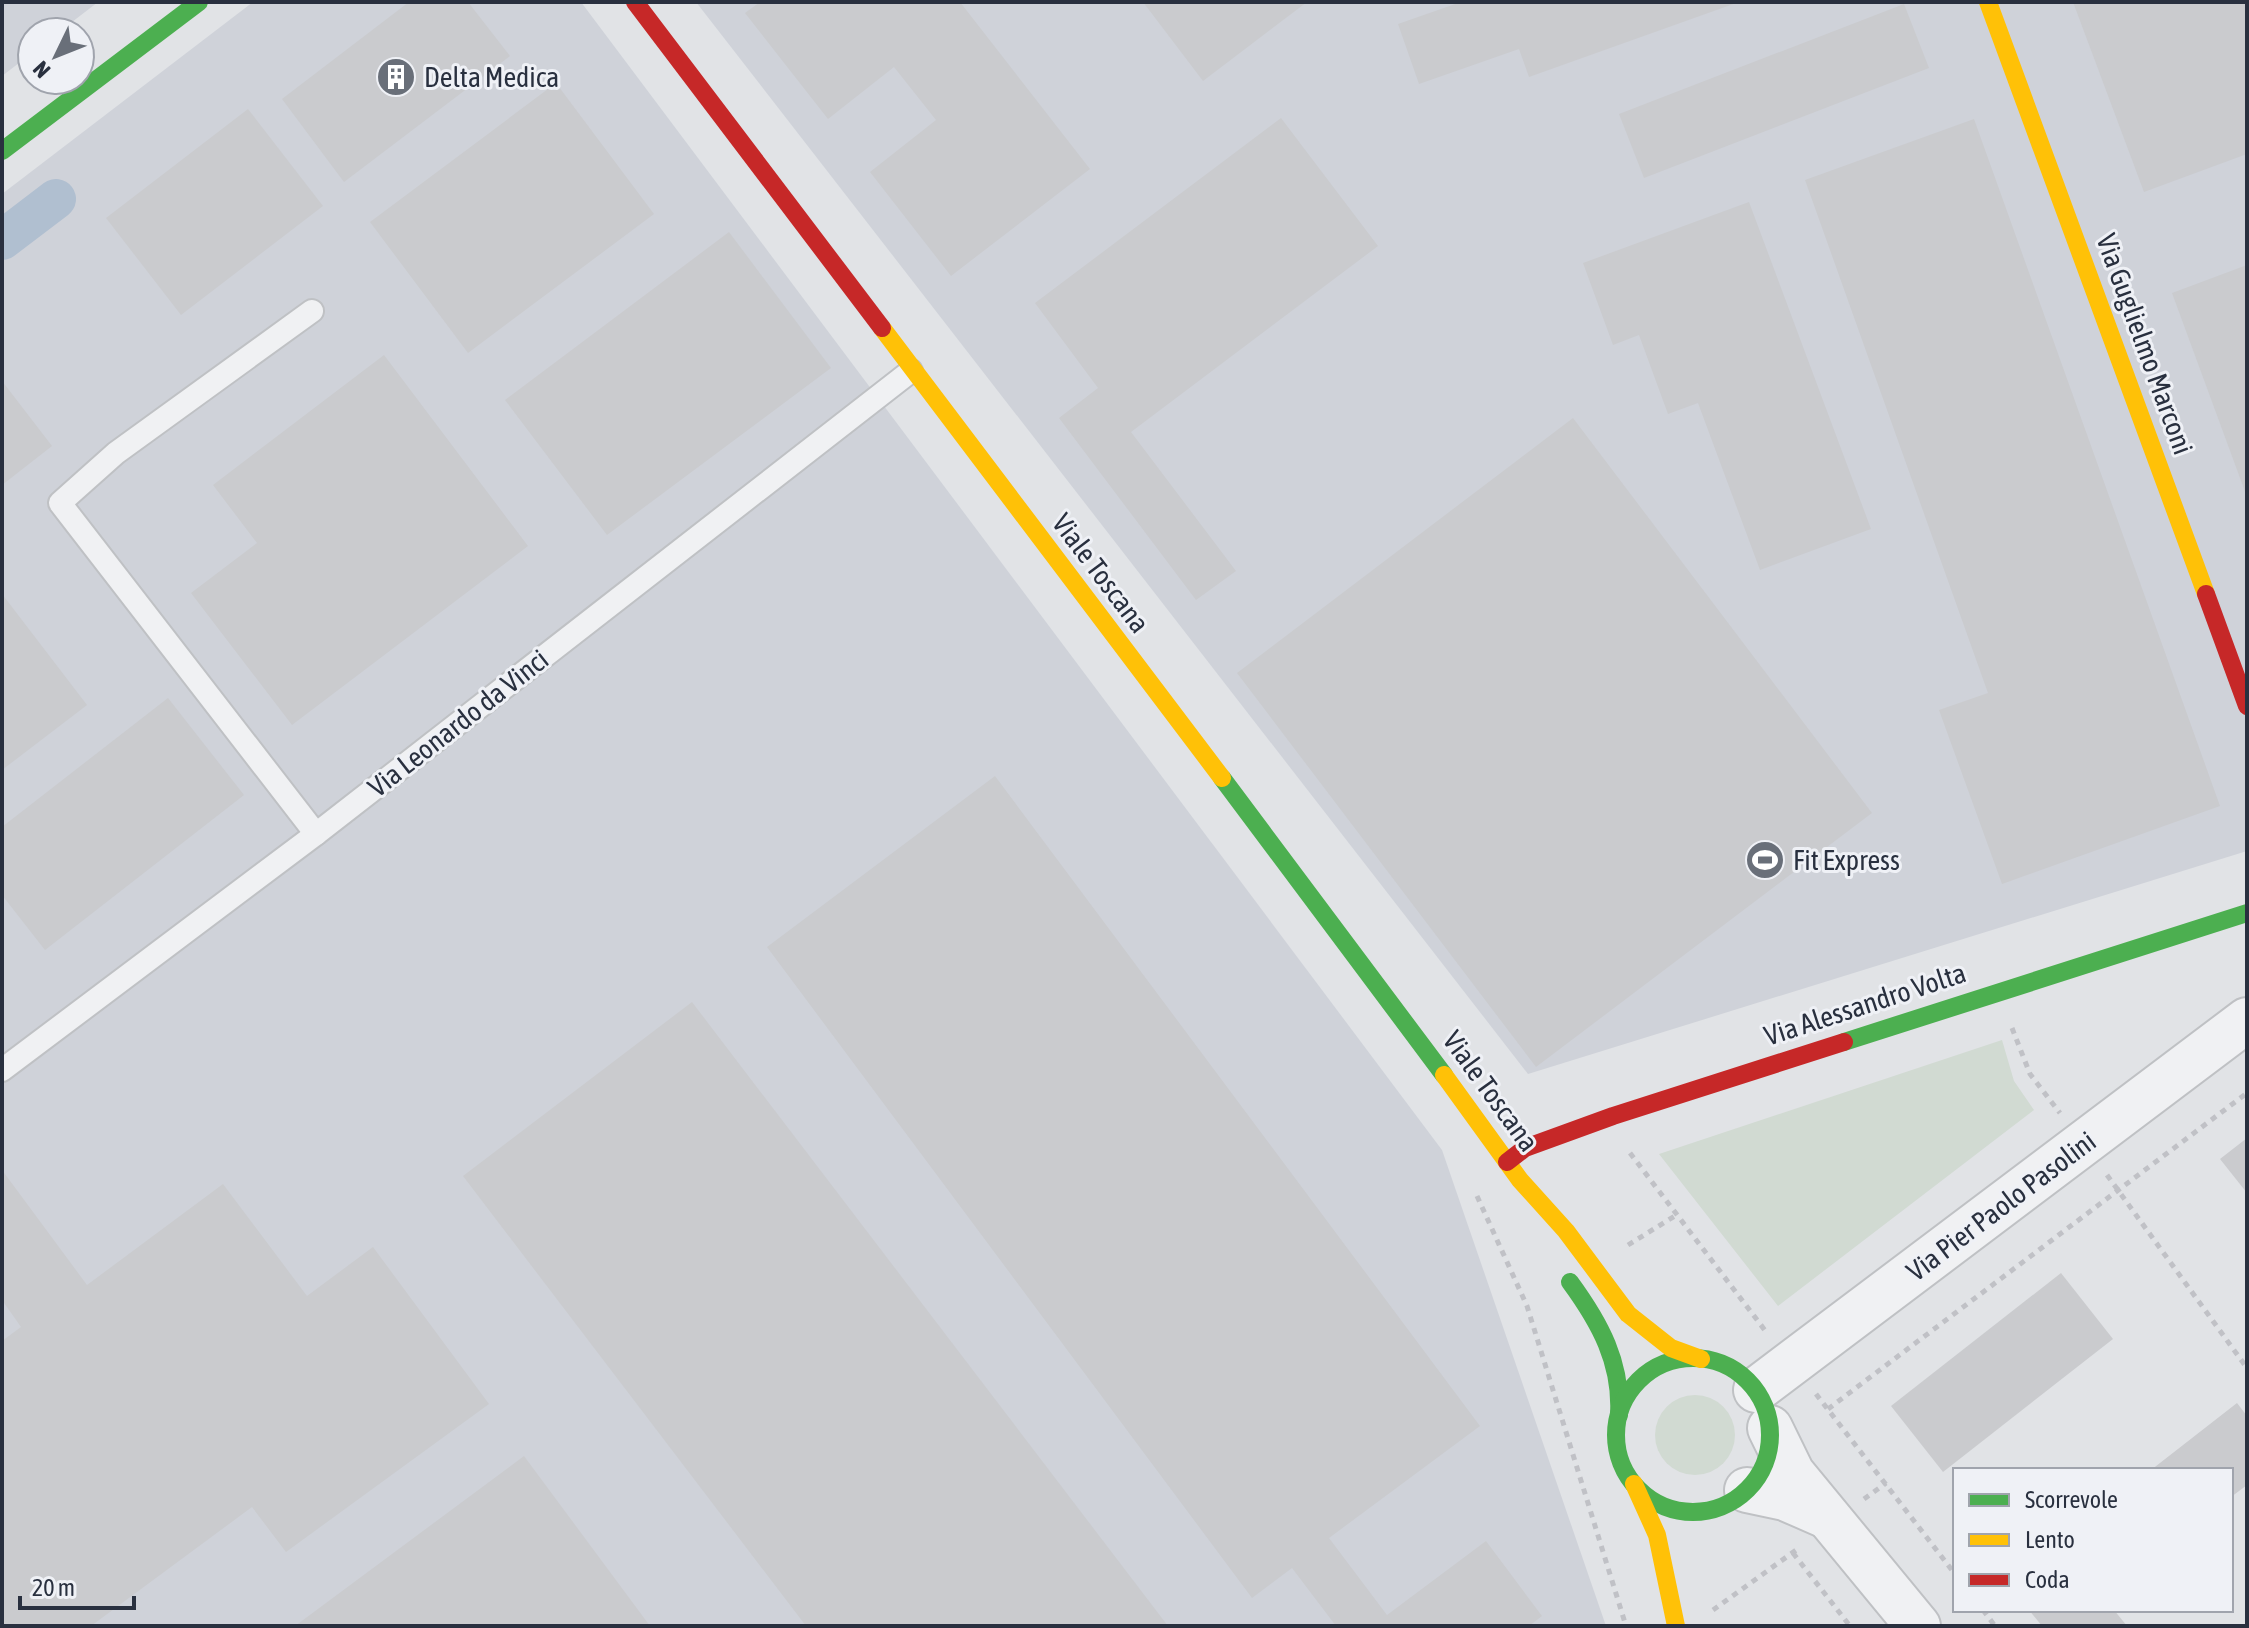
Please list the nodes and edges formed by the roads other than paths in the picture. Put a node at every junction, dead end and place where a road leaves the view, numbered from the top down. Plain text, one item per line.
1 (199, 2) edge
2 (635, 2) edge
3 (1988, 2) edge
4 (2, 151) edge
5 (312, 311) dead end
6 (911, 371) junction
7 (2247, 706) edge
8 (316, 834) junction
9 (2247, 913) edge
10 (2247, 1020) edge
11 (2, 1070) edge
12 (1507, 1162) junction
13 (1520, 1180) junction
14 (1542, 1236) dead end
15 (1561, 1267) dead end
16 (1701, 1359) junction
17 (1763, 1409) junction
18 (1619, 1415) junction
19 (1631, 1480) junction
20 (1739, 1496) junction
21 (1832, 1522) junction
22 (1705, 1528) dead end
23 (1685, 1558) dead end
24 (1669, 1598) junction
25 (1676, 1626) edge
26 (1918, 1626) edge

1 - 4 street
2 - 6 street, Viale Toscana
3 - 7 street, Via Guglielmo Marconi
5 - 8 lane
6 - 8 lane, Via Leonardo da Vinci
6 - 12 street, Viale Toscana
8 - 11 lane, Via Leonardo da Vinci
9 - 12 street, Via Alessandro Volta
10 - 17 street, Via Pier Paolo Pasolini
12 - 13 street, Viale Toscana
13 - 14 street, Viale Toscana
13 - 16 street, Viale Toscana
15 - 18 street
16 - 17 street
16 - 18 street
17 - 20 street
17 - 21 street
18 - 19 street
19 - 20 street
19 - 24 street
20 - 21 street
20 - 22 street
21 - 26 street
23 - 24 street
24 - 25 street

